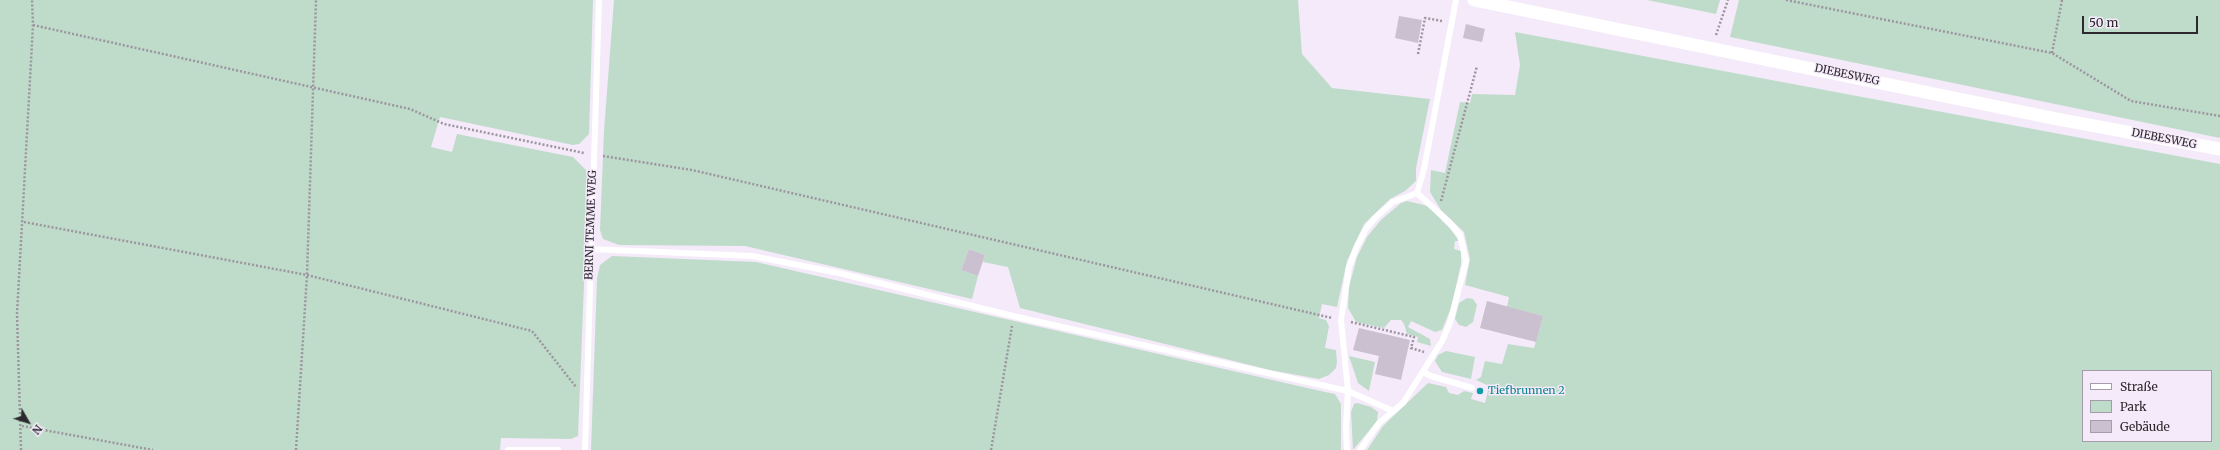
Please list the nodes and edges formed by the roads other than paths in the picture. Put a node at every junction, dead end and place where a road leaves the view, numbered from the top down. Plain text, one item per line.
1 (600, 0) edge
2 (1456, 0) edge
3 (1474, 0) edge
4 (2220, 149) edge
5 (1417, 193) junction
6 (590, 249) junction
7 (1423, 372) junction
8 (1472, 388) dead end
9 (1348, 391) junction
10 (1393, 411) junction
11 (508, 450) edge
12 (558, 450) edge
13 (585, 450) edge
14 (1347, 450) edge
15 (1360, 450) edge

1 - 6 lane, BERNI TEMME WEG
2 - 5 lane
3 - 4 street, DIEBESWEG
5 - 7 lane
5 - 9 lane
6 - 9 lane
6 - 13 lane, BERNI TEMME WEG
7 - 8 lane
7 - 10 lane
9 - 10 lane
9 - 14 lane
10 - 15 lane
11 - 12 lane

